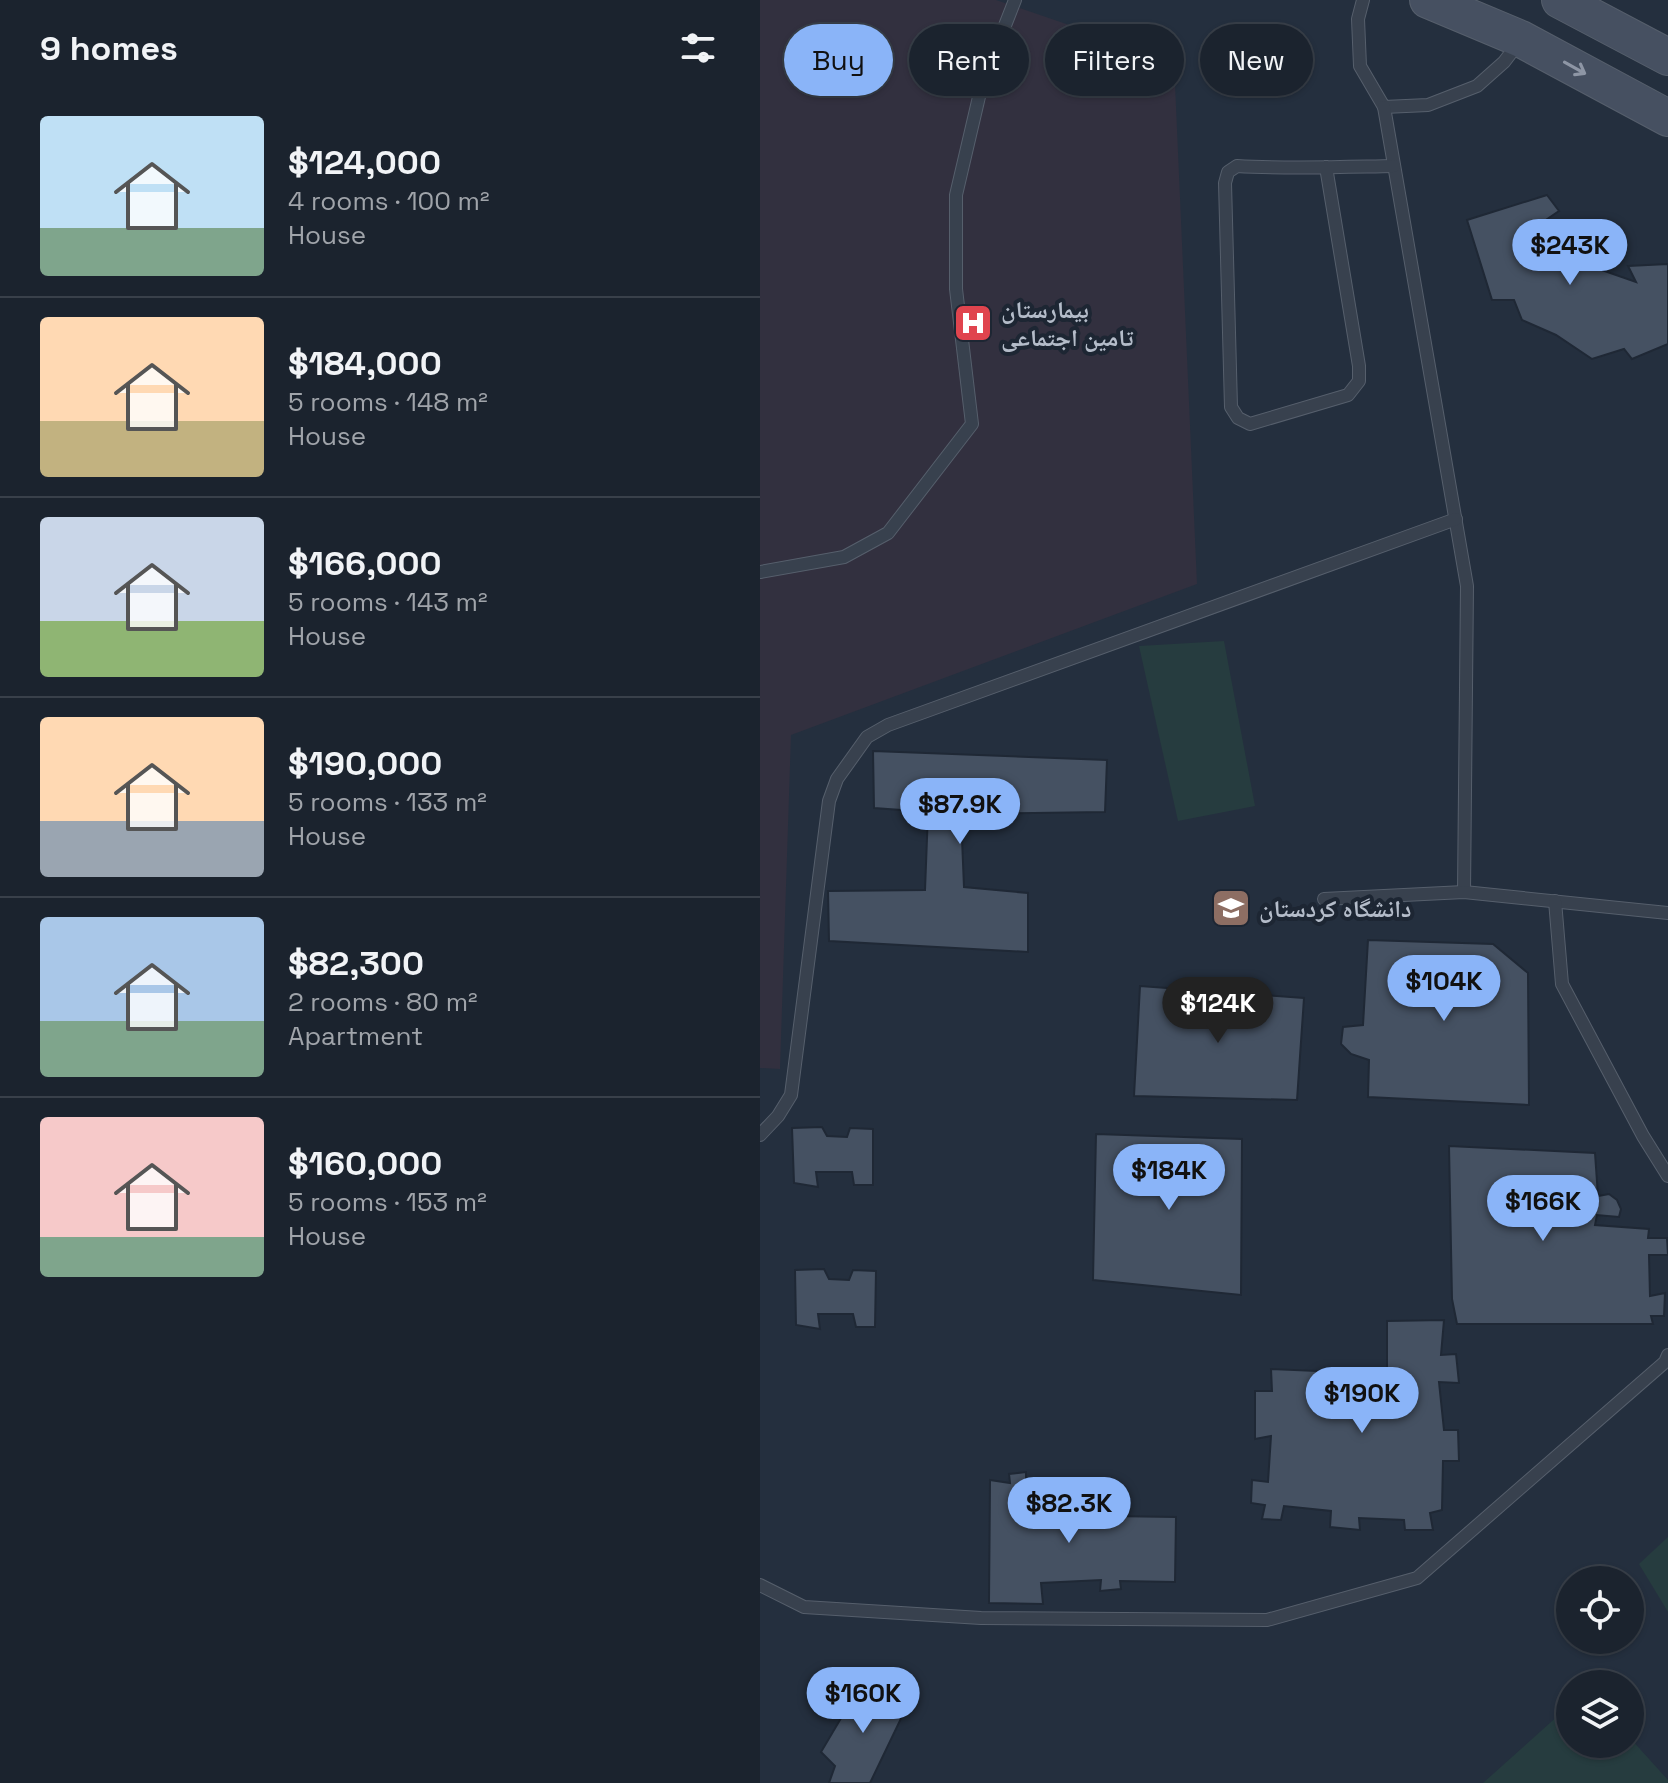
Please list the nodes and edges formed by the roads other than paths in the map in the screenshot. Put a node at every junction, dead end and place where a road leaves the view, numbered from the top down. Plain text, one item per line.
1 (1015, 0) edge
2 (1363, 0) edge
3 (1428, 0) edge
4 (1560, 0) edge
5 (1521, 39) junction
6 (1668, 57) edge
7 (1384, 107) junction
8 (1668, 118) edge
9 (1394, 166) junction
10 (1326, 167) junction
11 (1456, 519) junction
12 (760, 572) edge
13 (1464, 892) junction
14 (1324, 899) dead end
15 (1555, 901) junction
16 (1668, 913) edge
17 (760, 1135) edge
18 (1668, 1176) edge
19 (1668, 1355) edge
20 (760, 1585) edge

1 - 12 lane
2 - 7 lane
3 - 5 main road
4 - 6 main road
5 - 7 lane
5 -> 8 main road
7 - 9 lane
9 - 10 lane
9 - 11 lane
10 - 10 lane
11 - 13 lane
11 - 17 lane
13 - 14 lane
13 - 15 lane
15 - 16 lane
15 - 18 lane
19 - 20 lane

